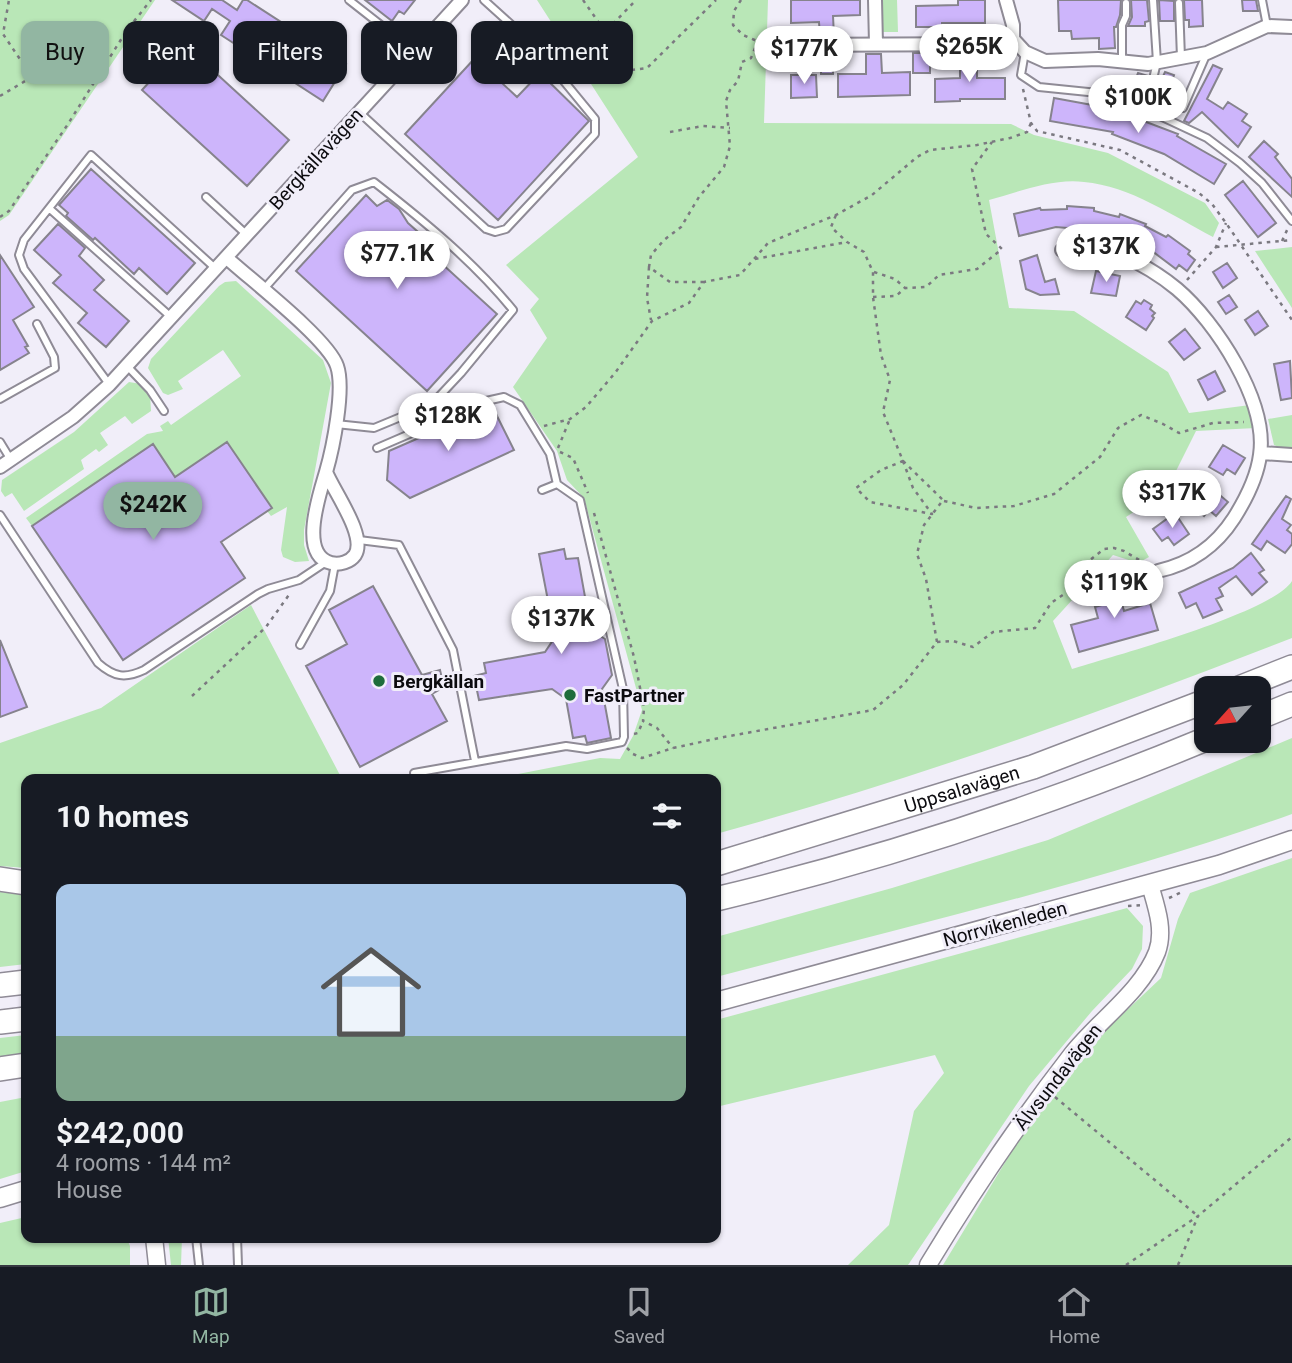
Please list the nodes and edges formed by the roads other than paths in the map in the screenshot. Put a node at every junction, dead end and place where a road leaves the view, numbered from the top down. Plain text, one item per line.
1 (349, 0) edge
2 (462, 0) edge
3 (484, 0) edge
4 (875, 0) edge
5 (1006, 0) edge
6 (1153, 0) edge
7 (1262, 0) edge
8 (1126, 3) dead end
9 (1179, 3) dead end
10 (376, 21) edge
11 (442, 21) edge
12 (1268, 26) junction
13 (1292, 27) edge
14 (1013, 39) junction
15 (876, 44) junction
16 (776, 45) road end
17 (1025, 51) junction
18 (1208, 53) junction
19 (1181, 58) junction
20 (1122, 61) junction
21 (1157, 62) junction
22 (384, 84) edge
23 (1150, 92) dead end
24 (1183, 108) dead end
25 (359, 112) junction
26 (206, 197) dead end
27 (50, 209) junction
28 (1292, 221) edge
29 (247, 235) junction
30 (1062, 250) dead end
31 (227, 258) junction
32 (217, 270) junction
33 (263, 290) junction
34 (173, 318) junction
35 (37, 324) dead end
36 (128, 367) junction
37 (109, 385) junction
38 (0, 399) edge
39 (164, 411) dead end
40 (335, 424) junction
41 (0, 442) edge
42 (377, 448) dead end
43 (1261, 453) junction
44 (1292, 455) edge
45 (5, 463) edge
46 (326, 472) junction
47 (557, 484) junction
48 (542, 490) dead end
49 (0, 515) edge
50 (359, 540) junction
51 (331, 563) junction
52 (1158, 571) road end
53 (300, 645) dead end
54 (1292, 667) edge
55 (1269, 676) edge
56 (1292, 704) edge
57 (1194, 706) edge
58 (1271, 713) edge
59 (1194, 744) edge
60 (475, 761) junction
61 (414, 773) dead end
62 (902, 807) junction
63 (1292, 840) edge
64 (721, 846) edge
65 (721, 862) edge
66 (0, 880) edge
67 (21, 882) edge
68 (775, 884) junction
69 (1150, 885) junction
70 (721, 898) edge
71 (721, 902) edge
72 (21, 983) edge
73 (0, 985) edge
74 (721, 1001) edge
75 (21, 1020) edge
76 (0, 1022) edge
77 (21, 1066) edge
78 (0, 1069) edge
79 (21, 1192) edge
80 (0, 1198) edge
81 (154, 1243) edge
82 (197, 1243) edge
83 (237, 1243) edge
84 (157, 1265) edge
85 (199, 1265) edge
86 (238, 1265) edge
87 (928, 1265) edge

1 - 10 lane
2 - 11 street, Bergkällavägen
3 - 25 lane
4 - 15 street
5 - 14 street
6 - 21 lane
7 - 12 lane
8 - 20 lane
9 - 19 lane
12 - 13 street
12 - 18 street
14 - 15 street
14 - 17 street
15 - 16 street
17 - 20 street
17 - 28 lane
18 - 19 street
18 - 24 lane
19 - 21 street
20 - 21 street
21 - 23 lane
22 - 25 street, Bergkällavägen
25 - 29 street, Bergkällavägen
26 - 29 lane
27 - 32 lane
27 - 34 lane
27 - 37 lane
29 - 31 street, Bergkällavägen
30 - 43 street
31 - 32 street, Bergkällavägen
31 - 33 street
32 - 34 street, Bergkällavägen
33 - 40 street
33 - 40 lane
34 - 36 street, Bergkällavägen
35 - 38 lane
36 - 37 street, Bergkällavägen
36 - 39 lane
37 - 45 street, Bergkällavägen
40 - 46 street
41 - 45 lane
42 - 47 lane
43 - 44 street
43 - 52 street
46 - 50 street
46 - 51 street
47 - 48 lane
47 - 60 lane
49 - 51 lane
50 - 51 street
50 - 60 lane
51 - 53 lane
54 - 55 highway
56 - 58 highway
57 - 62 highway, Uppsalavägen
59 - 68 highway, Uppsalavägen
60 - 61 lane
62 - 64 highway
62 - 65 highway, Uppsalavägen
63 - 69 main road, Norrvikenleden
66 - 67 highway
68 - 70 highway, Uppsalavägen
68 - 71 highway
69 - 74 main road, Norrvikenleden
69 - 87 street, Älvsundavägen
72 - 73 highway
75 - 76 highway
77 - 78 highway
79 - 80 main road
81 - 84 street
82 - 85 lane
83 - 86 lane

